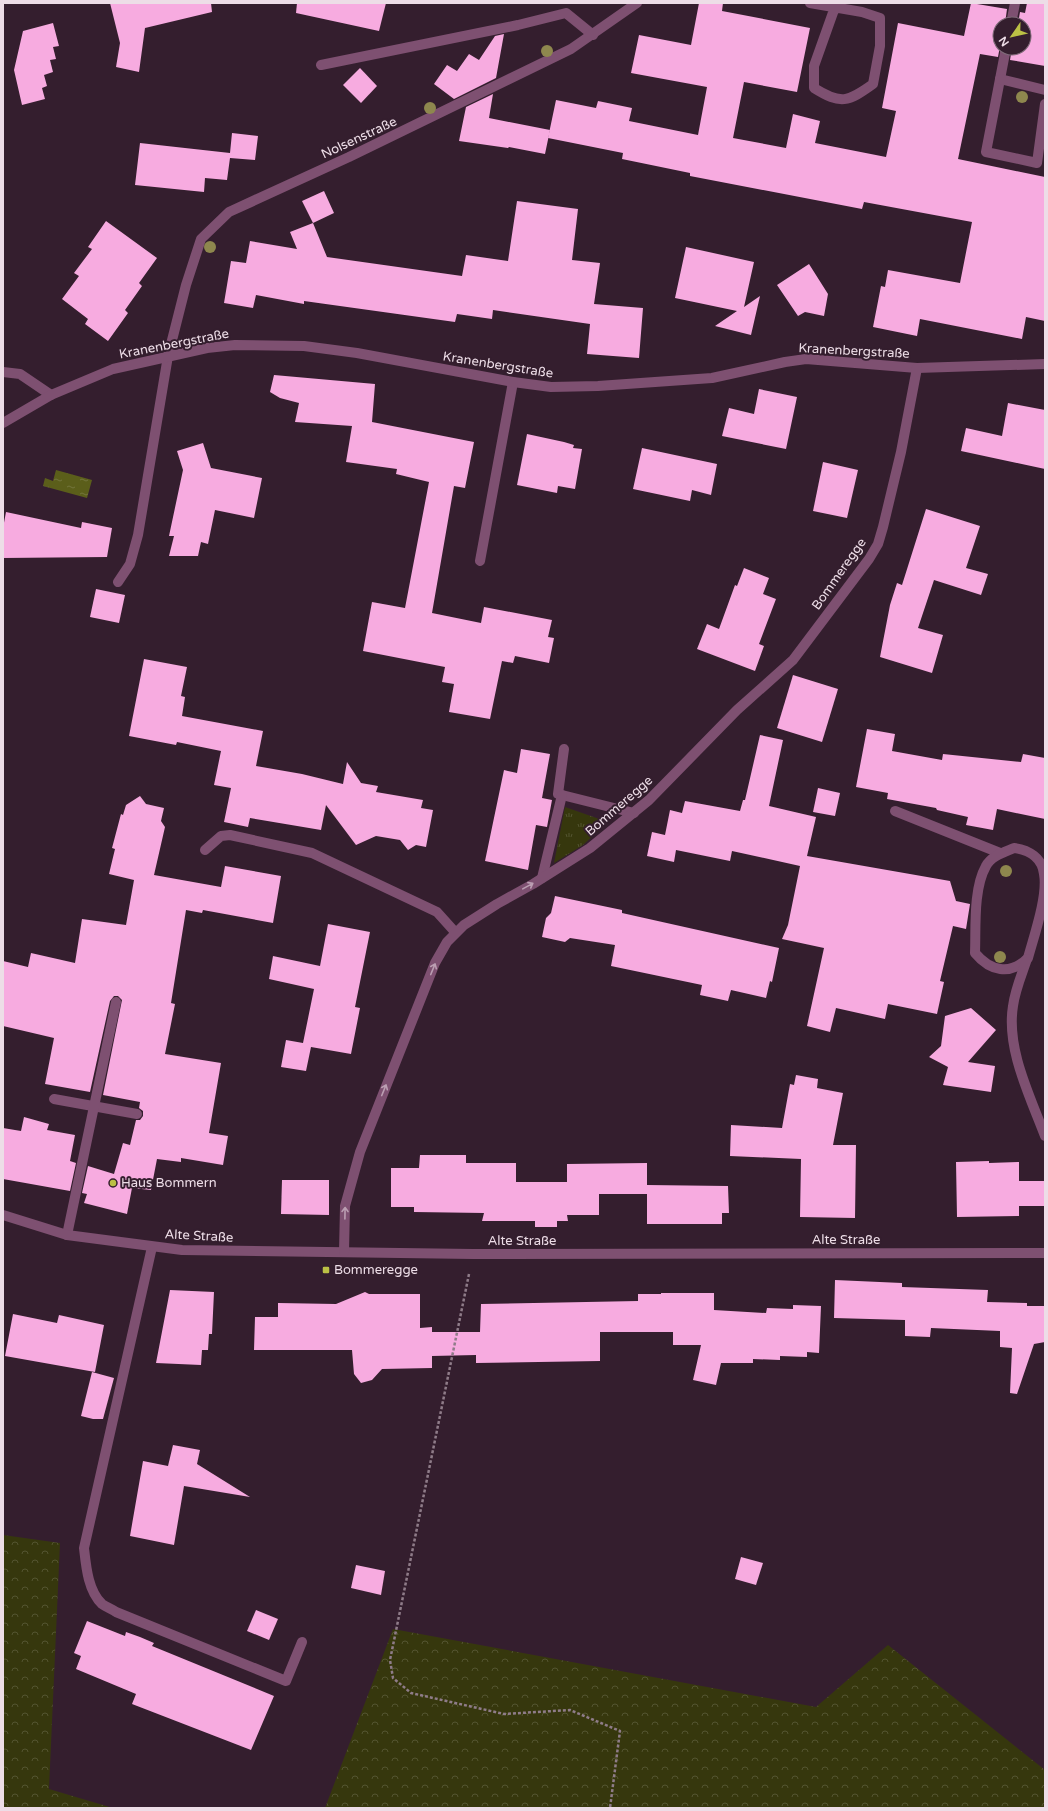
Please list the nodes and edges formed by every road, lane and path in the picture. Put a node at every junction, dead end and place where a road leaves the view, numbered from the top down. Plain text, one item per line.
1 (637, 3) edge
2 (810, 3) edge
3 (1015, 3) edge
4 (835, 7) junction
5 (1013, 16) edge
6 (593, 35) junction
7 (1004, 56) edge
8 (321, 65) dead end
9 (1000, 79) junction
10 (1045, 90) edge
11 (1045, 104) edge
12 (168, 356) junction
13 (1045, 364) edge
14 (917, 368) junction
15 (3, 372) edge
16 (513, 382) junction
17 (51, 395) junction
18 (3, 423) edge
19 (480, 561) dead end
20 (118, 582) dead end
21 (564, 749) dead end
22 (562, 795) junction
23 (895, 811) dead end
24 (634, 813) junction
25 (205, 850) dead end
26 (1000, 853) junction
27 (542, 878) junction
28 (455, 932) junction
29 (1028, 958) junction
30 (116, 1002) dead end
31 (54, 1099) dead end
32 (94, 1107) junction
33 (137, 1114) dead end
34 (1045, 1136) edge
35 (3, 1215) edge
36 (67, 1235) junction
37 (152, 1247) junction
38 (344, 1252) junction
39 (1045, 1253) edge
40 (473, 1254) junction
41 (302, 1642) dead end
42 (610, 1808) edge

1 - 6 street, Nolsenstraße
2 - 4 street
3 - 5 street
4 - 4 street
6 - 8 street
6 - 12 street, Nolsenstraße
7 - 9 street
9 - 10 street
9 - 11 street
12 - 16 street, Kranenbergstraße
12 - 17 street, Kranenbergstraße
12 - 20 street, Nolsenstraße
13 - 14 street, Kranenbergstraße
14 - 16 street, Kranenbergstraße
14 - 24 street, Bommeregge
15 - 17 street
16 - 19 street
17 - 18 street, Kranenbergstraße
21 - 22 street
22 - 24 street
22 - 27 street
23 - 26 street
24 - 27 street, Bommeregge
25 - 28 street
26 - 29 street
26 - 29 street
28 -> 27 street, Bommeregge
38 -> 28 street, Bommeregge
29 - 34 street
30 - 32 street
31 - 32 street
32 - 33 street
32 - 36 street
35 - 36 street, Alte Straße
36 - 37 street, Alte Straße
37 - 38 street, Alte Straße
37 - 41 street
38 - 40 street, Alte Straße
39 - 40 street, Alte Straße
40 - 42 path

